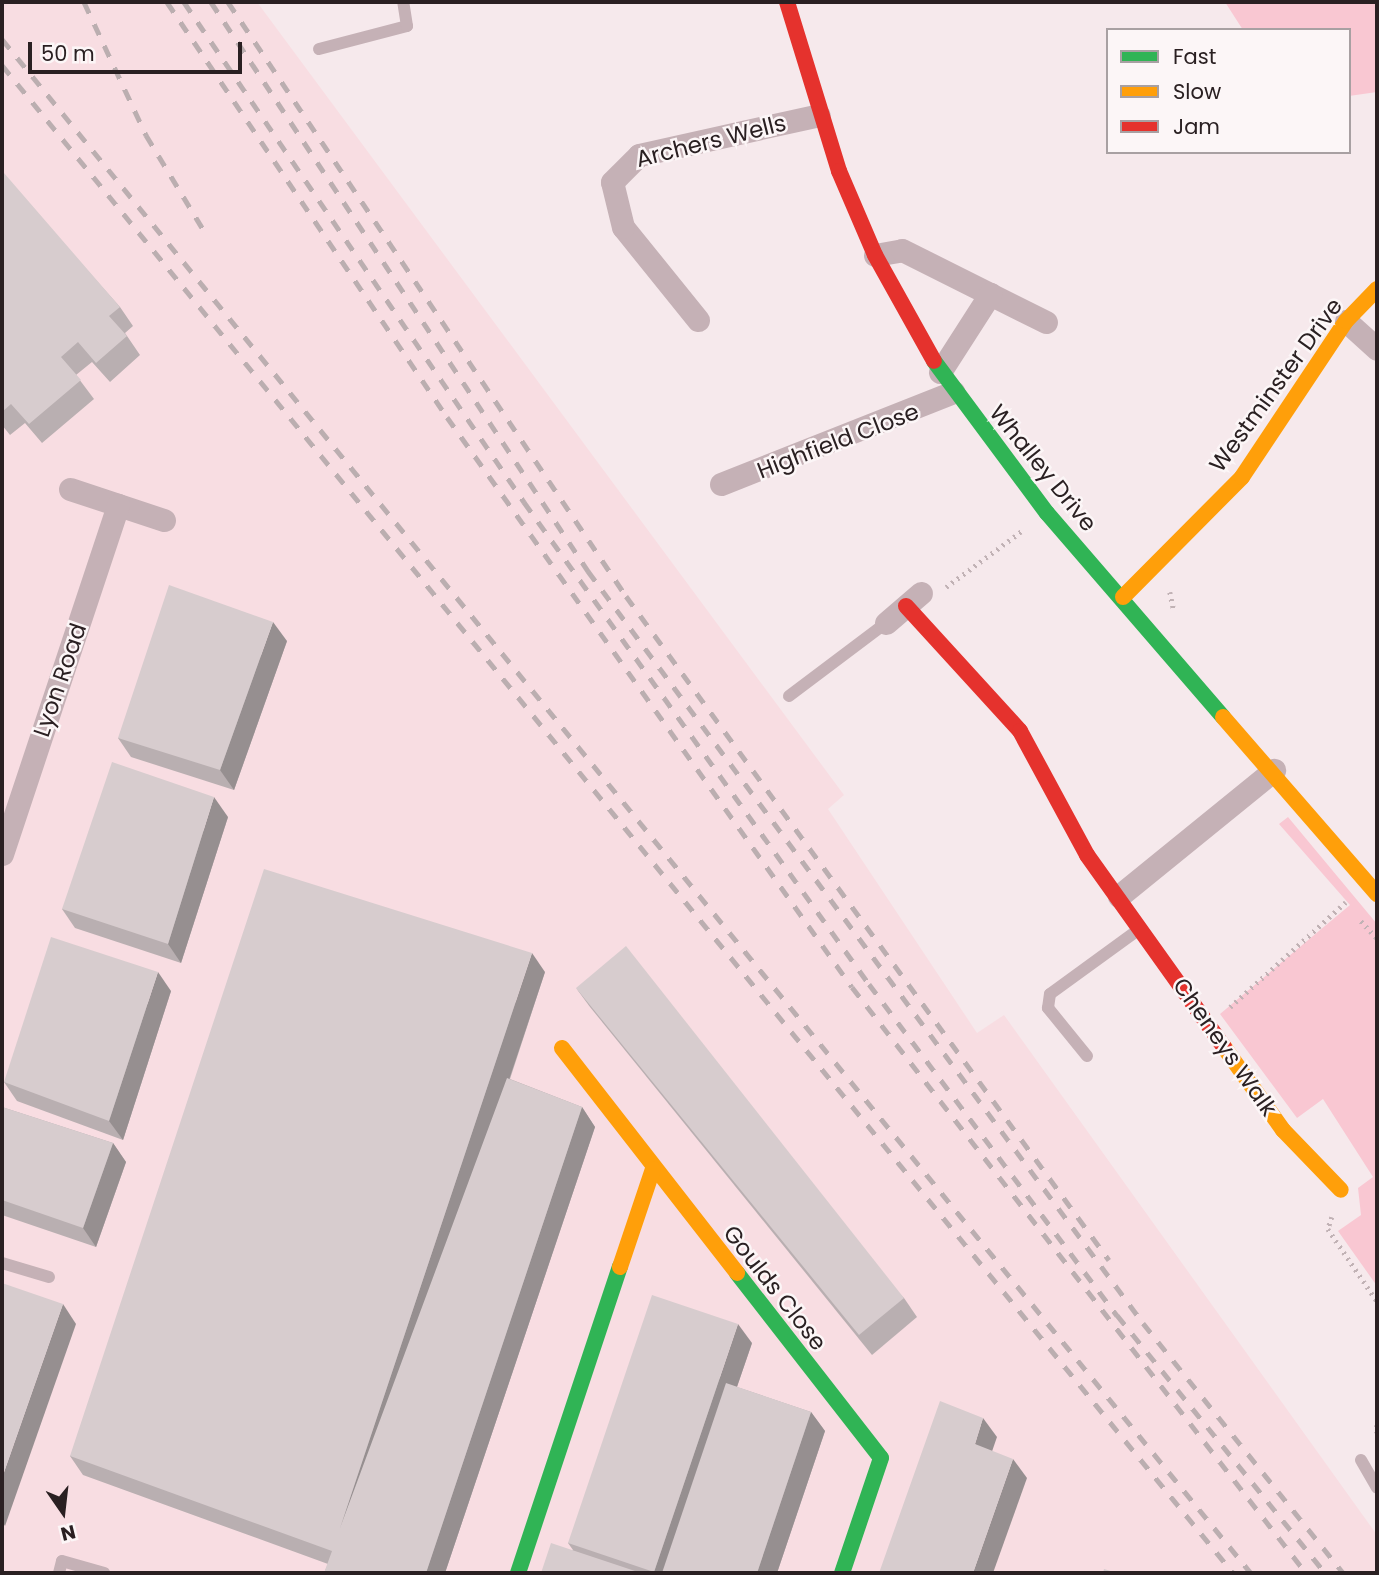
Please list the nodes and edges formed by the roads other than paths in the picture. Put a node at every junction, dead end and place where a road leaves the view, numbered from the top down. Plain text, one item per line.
1 (403, 2) edge
2 (787, 2) edge
3 (319, 49) dead end
4 (819, 115) junction
5 (875, 256) junction
6 (1377, 289) edge
7 (990, 294) junction
8 (698, 320) dead end
9 (1346, 321) junction
10 (1046, 322) dead end
11 (1377, 349) edge
12 (940, 372) junction
13 (953, 392) junction
14 (721, 484) dead end
15 (70, 489) dead end
16 (118, 505) junction
17 (164, 520) dead end
18 (1123, 597) junction
19 (914, 599) joint
20 (886, 623) joint
21 (789, 696) dead end
22 (1274, 770) junction
23 (2, 854) edge
24 (1371, 888) edge
25 (1118, 896) junction
26 (1141, 928) junction
27 (562, 1048) dead end
28 (1087, 1056) dead end
29 (653, 1170) junction
30 (1341, 1190) road end
31 (2, 1263) edge
32 (49, 1278) dead end
33 (1361, 1460) dead end
34 (1377, 1488) edge
35 (59, 1573) edge
36 (104, 1573) edge
37 (517, 1573) edge
38 (842, 1573) edge

1 - 3 lane
2 - 4 street, Whalley Drive
4 - 5 street, Whalley Drive
4 - 8 street, Archers Wells
5 - 7 street
5 - 12 street, Whalley Drive
6 - 9 street, Westminster Drive
7 - 10 street
7 - 12 street
9 - 11 street
9 - 18 street, Westminster Drive
12 - 13 street, Whalley Drive
13 - 14 street, Highfield Close
13 - 18 street, Whalley Drive
15 - 16 street
16 - 17 street
16 - 23 street, Lyon Road
18 - 22 street, Whalley Drive
19 - 20 street
19 - 25 street, Cheneys Walk
20 - 21 lane
22 - 24 street, Whalley Drive
22 - 25 street
25 - 26 street, Cheneys Walk
26 - 28 lane
26 - 30 street, Cheneys Walk
27 - 29 street, Goulds Close
29 - 37 street
29 - 38 street, Goulds Close
31 - 32 lane
33 - 34 lane
35 - 36 lane

